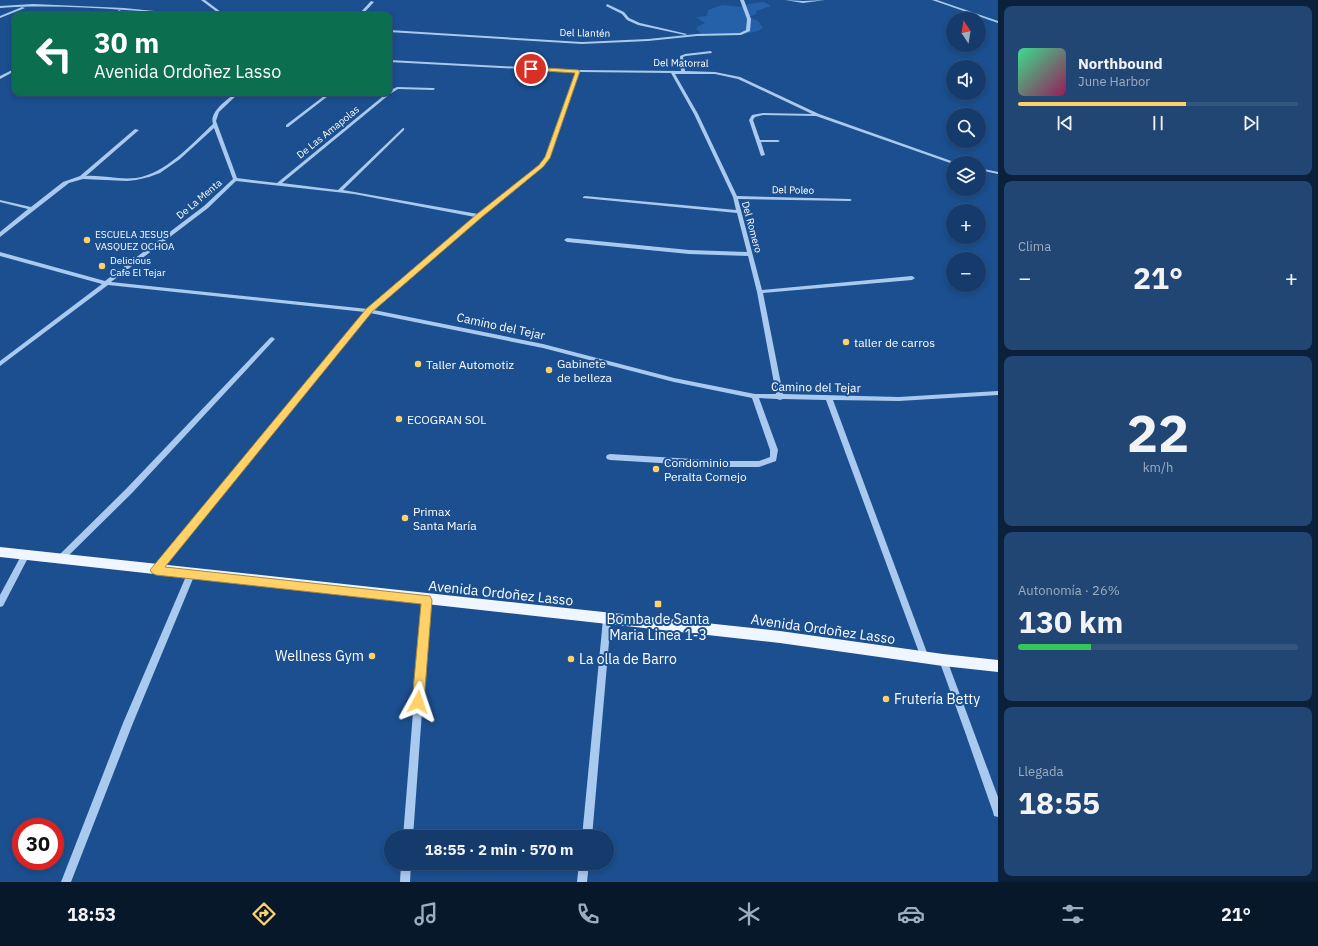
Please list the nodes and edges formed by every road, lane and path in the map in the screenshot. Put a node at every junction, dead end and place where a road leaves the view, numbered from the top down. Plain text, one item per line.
1 (203, 0) edge
2 (742, 0) edge
3 (787, 0) edge
4 (823, 0) edge
5 (934, 0) edge
6 (372, 2) dead end
7 (33, 5) junction
8 (607, 5) dead end
9 (0, 7) edge
10 (124, 9) junction
11 (14, 12) edge
12 (116, 12) edge
13 (158, 12) edge
14 (219, 12) edge
15 (363, 12) edge
16 (12, 13) edge
17 (0, 17) edge
18 (998, 22) edge
19 (392, 31) edge
20 (693, 35) junction
21 (711, 52) dead end
22 (392, 61) edge
23 (578, 71) junction
24 (12, 72) edge
25 (672, 72) junction
26 (683, 72) junction
27 (0, 78) edge
28 (433, 89) dead end
29 (392, 91) edge
30 (234, 96) edge
31 (326, 96) edge
32 (385, 96) edge
33 (818, 115) junction
34 (215, 125) junction
35 (287, 126) dead end
36 (403, 129) dead end
37 (137, 130) dead end
38 (758, 141) junction
39 (778, 141) dead end
40 (763, 155) dead end
41 (946, 160) edge
42 (986, 170) edge
43 (998, 173) edge
44 (82, 177) junction
45 (235, 179) junction
46 (278, 184) junction
47 (339, 192) junction
48 (585, 197) dead end
49 (735, 198) junction
50 (850, 200) dead end
51 (0, 201) edge
52 (32, 208) junction
53 (738, 212) junction
54 (479, 216) junction
55 (0, 235) edge
56 (567, 240) dead end
57 (0, 254) edge
58 (750, 254) junction
59 (912, 278) dead end
60 (106, 283) junction
61 (760, 292) junction
62 (369, 311) junction
63 (272, 339) dead end
64 (0, 364) edge
65 (998, 393) edge
66 (989, 394) junction
67 (755, 396) junction
68 (998, 397) edge
69 (780, 398) junction
70 (829, 399) junction
71 (610, 457) dead end
72 (0, 552) edge
73 (25, 556) junction
74 (60, 559) junction
75 (156, 570) junction
76 (192, 574) junction
77 (426, 600) junction
78 (0, 603) edge
79 (607, 619) junction
80 (925, 658) junction
81 (943, 660) junction
82 (998, 666) edge
83 (998, 812) edge
84 (409, 830) edge
85 (588, 830) edge
86 (406, 870) edge
87 (583, 870) edge
88 (66, 882) edge
89 (405, 882) edge
90 (582, 882) edge

1 - 14 street
2 - 20 street, Del Llantén
3 - 4 street
5 - 18 street
6 - 15 street
7 - 9 street
7 - 10 street
7 - 11 street
8 - 20 street
10 - 12 street
10 - 13 street
16 - 17 street
19 - 20 street, Del Llantén
21 - 26 street
22 - 23 street, Del Matorral
23 - 25 street, Del Matorral
23 - 54 street
24 - 27 street
25 - 26 street, Del Matorral
25 - 49 street, Del Romero
26 - 33 street, Del Matorral
28 - 29 street, De Las Amapolas
30 - 34 street
31 - 35 street
32 - 46 street, De Las Amapolas
33 - 38 street
33 - 41 street, Del Matorral
34 - 44 street
34 - 45 street, De La Menta
36 - 47 street
37 - 44 street
38 - 39 street
38 - 40 street
42 - 43 street
44 - 52 street
45 - 46 street
45 - 60 street, De La Menta
46 - 47 street
47 - 54 street
48 - 53 street
49 - 50 street, Del Poleo
49 - 53 street, Del Romero
51 - 52 street
52 - 55 street
53 - 58 street, Del Romero
54 - 62 street
56 - 58 street
57 - 60 street, Camino del Tejar
58 - 61 street, Del Romero
59 - 61 street
60 - 62 street, Camino del Tejar
60 - 64 street, De La Menta
61 - 69 street, Del Romero
62 - 67 street, Camino del Tejar
62 - 75 street
63 - 74 street
65 - 66 street, Camino del Tejar
66 - 68 street
66 - 70 street, Camino del Tejar
67 - 69 street, Camino del Tejar
67 - 71 street
69 - 70 street, Camino del Tejar
70 - 80 street
72 - 73 main road, Avenida Ordoñez Lasso
73 - 74 main road, Avenida Ordoñez Lasso
73 - 78 street
74 - 75 main road, Avenida Ordoñez Lasso
75 - 76 main road, Avenida Ordoñez Lasso
76 - 77 main road, Avenida Ordoñez Lasso
76 - 88 street
77 - 79 main road, Avenida Ordoñez Lasso
77 - 84 street
79 - 80 main road, Avenida Ordoñez Lasso
79 - 85 street
80 - 81 main road, Avenida Ordoñez Lasso
81 - 82 main road, Avenida Ordoñez Lasso
81 - 83 street
86 - 89 street
87 - 90 street

